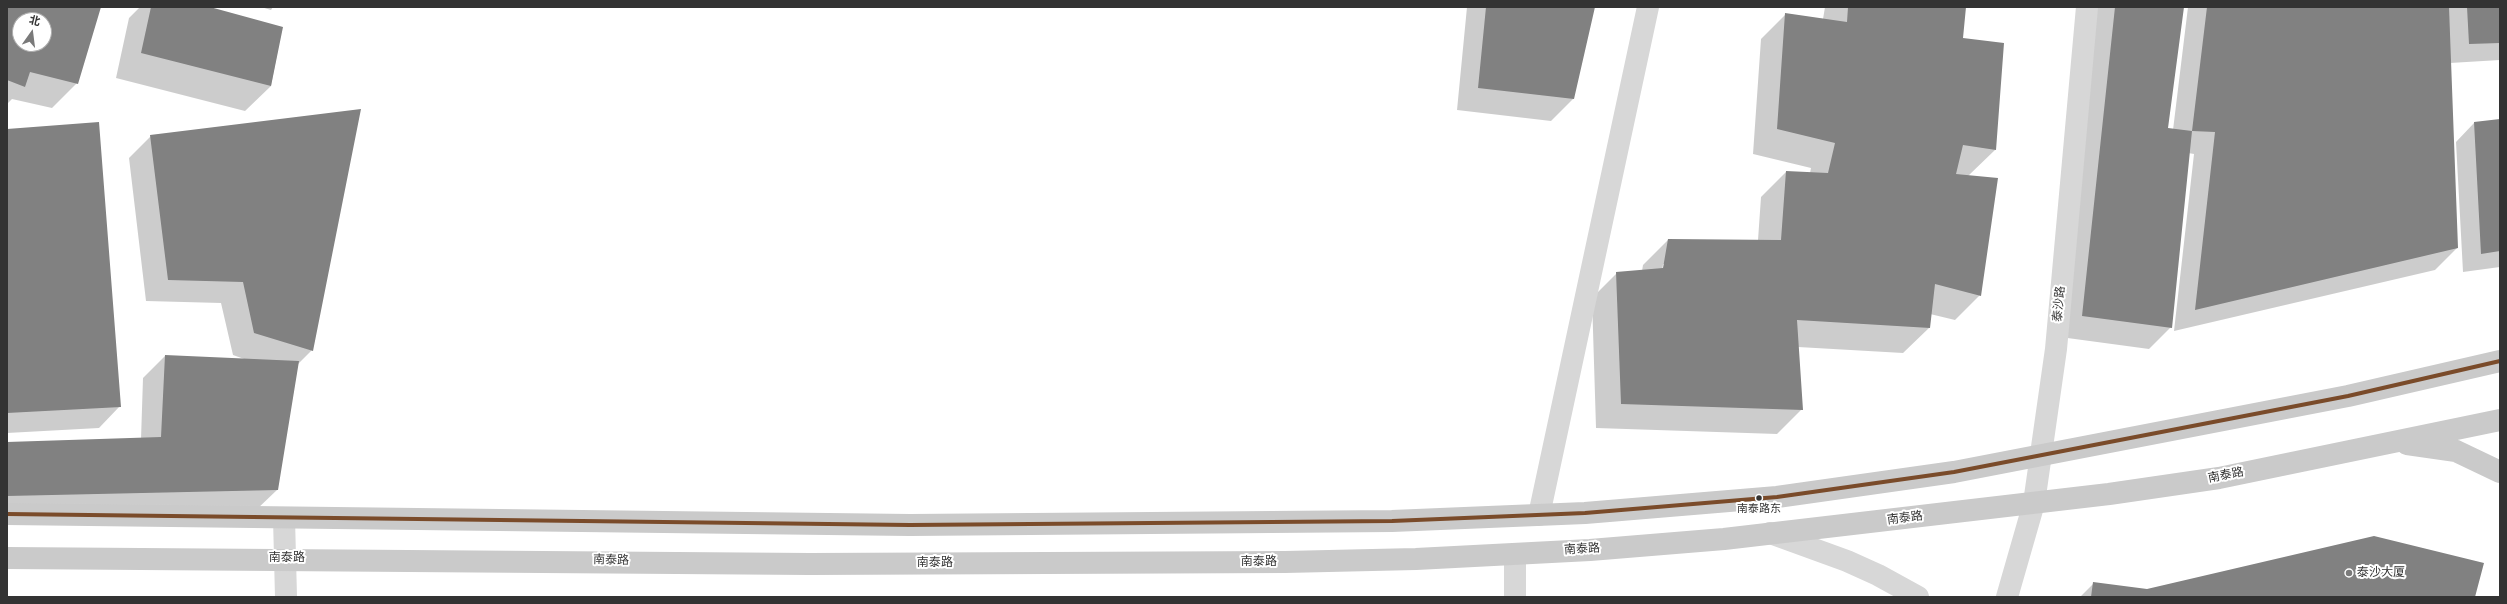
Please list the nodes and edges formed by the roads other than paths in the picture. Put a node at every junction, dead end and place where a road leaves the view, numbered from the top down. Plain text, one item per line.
1 (1648, 7) edge
2 (2087, 7) edge
3 (2500, 361) edge
4 (2500, 420) edge
5 (2392, 442) junction
6 (2041, 455) junction
7 (2500, 472) edge
8 (2034, 503) junction
9 (7, 514) edge
10 (1539, 515) junction
11 (284, 518) junction
12 (1770, 534) junction
13 (1515, 554) junction
14 (7, 558) edge
15 (284, 558) junction
16 (2008, 595) edge
17 (286, 597) edge
18 (1515, 597) edge
19 (1918, 597) edge

1 - 10 street
2 - 6 street, 泰沙路
3 - 6 main road
4 - 5 main road, 南泰路
5 - 7 main road
5 - 8 main road, 南泰路
6 - 8 street, 泰沙路
6 - 10 main road
8 - 12 main road, 南泰路
8 - 16 street, 泰沙路
9 - 11 main road
10 - 11 main road
11 - 15 street
12 - 13 main road, 南泰路
12 - 19 street
13 - 15 main road, 南泰路
13 - 18 street
14 - 15 main road, 南泰路
15 - 17 street

